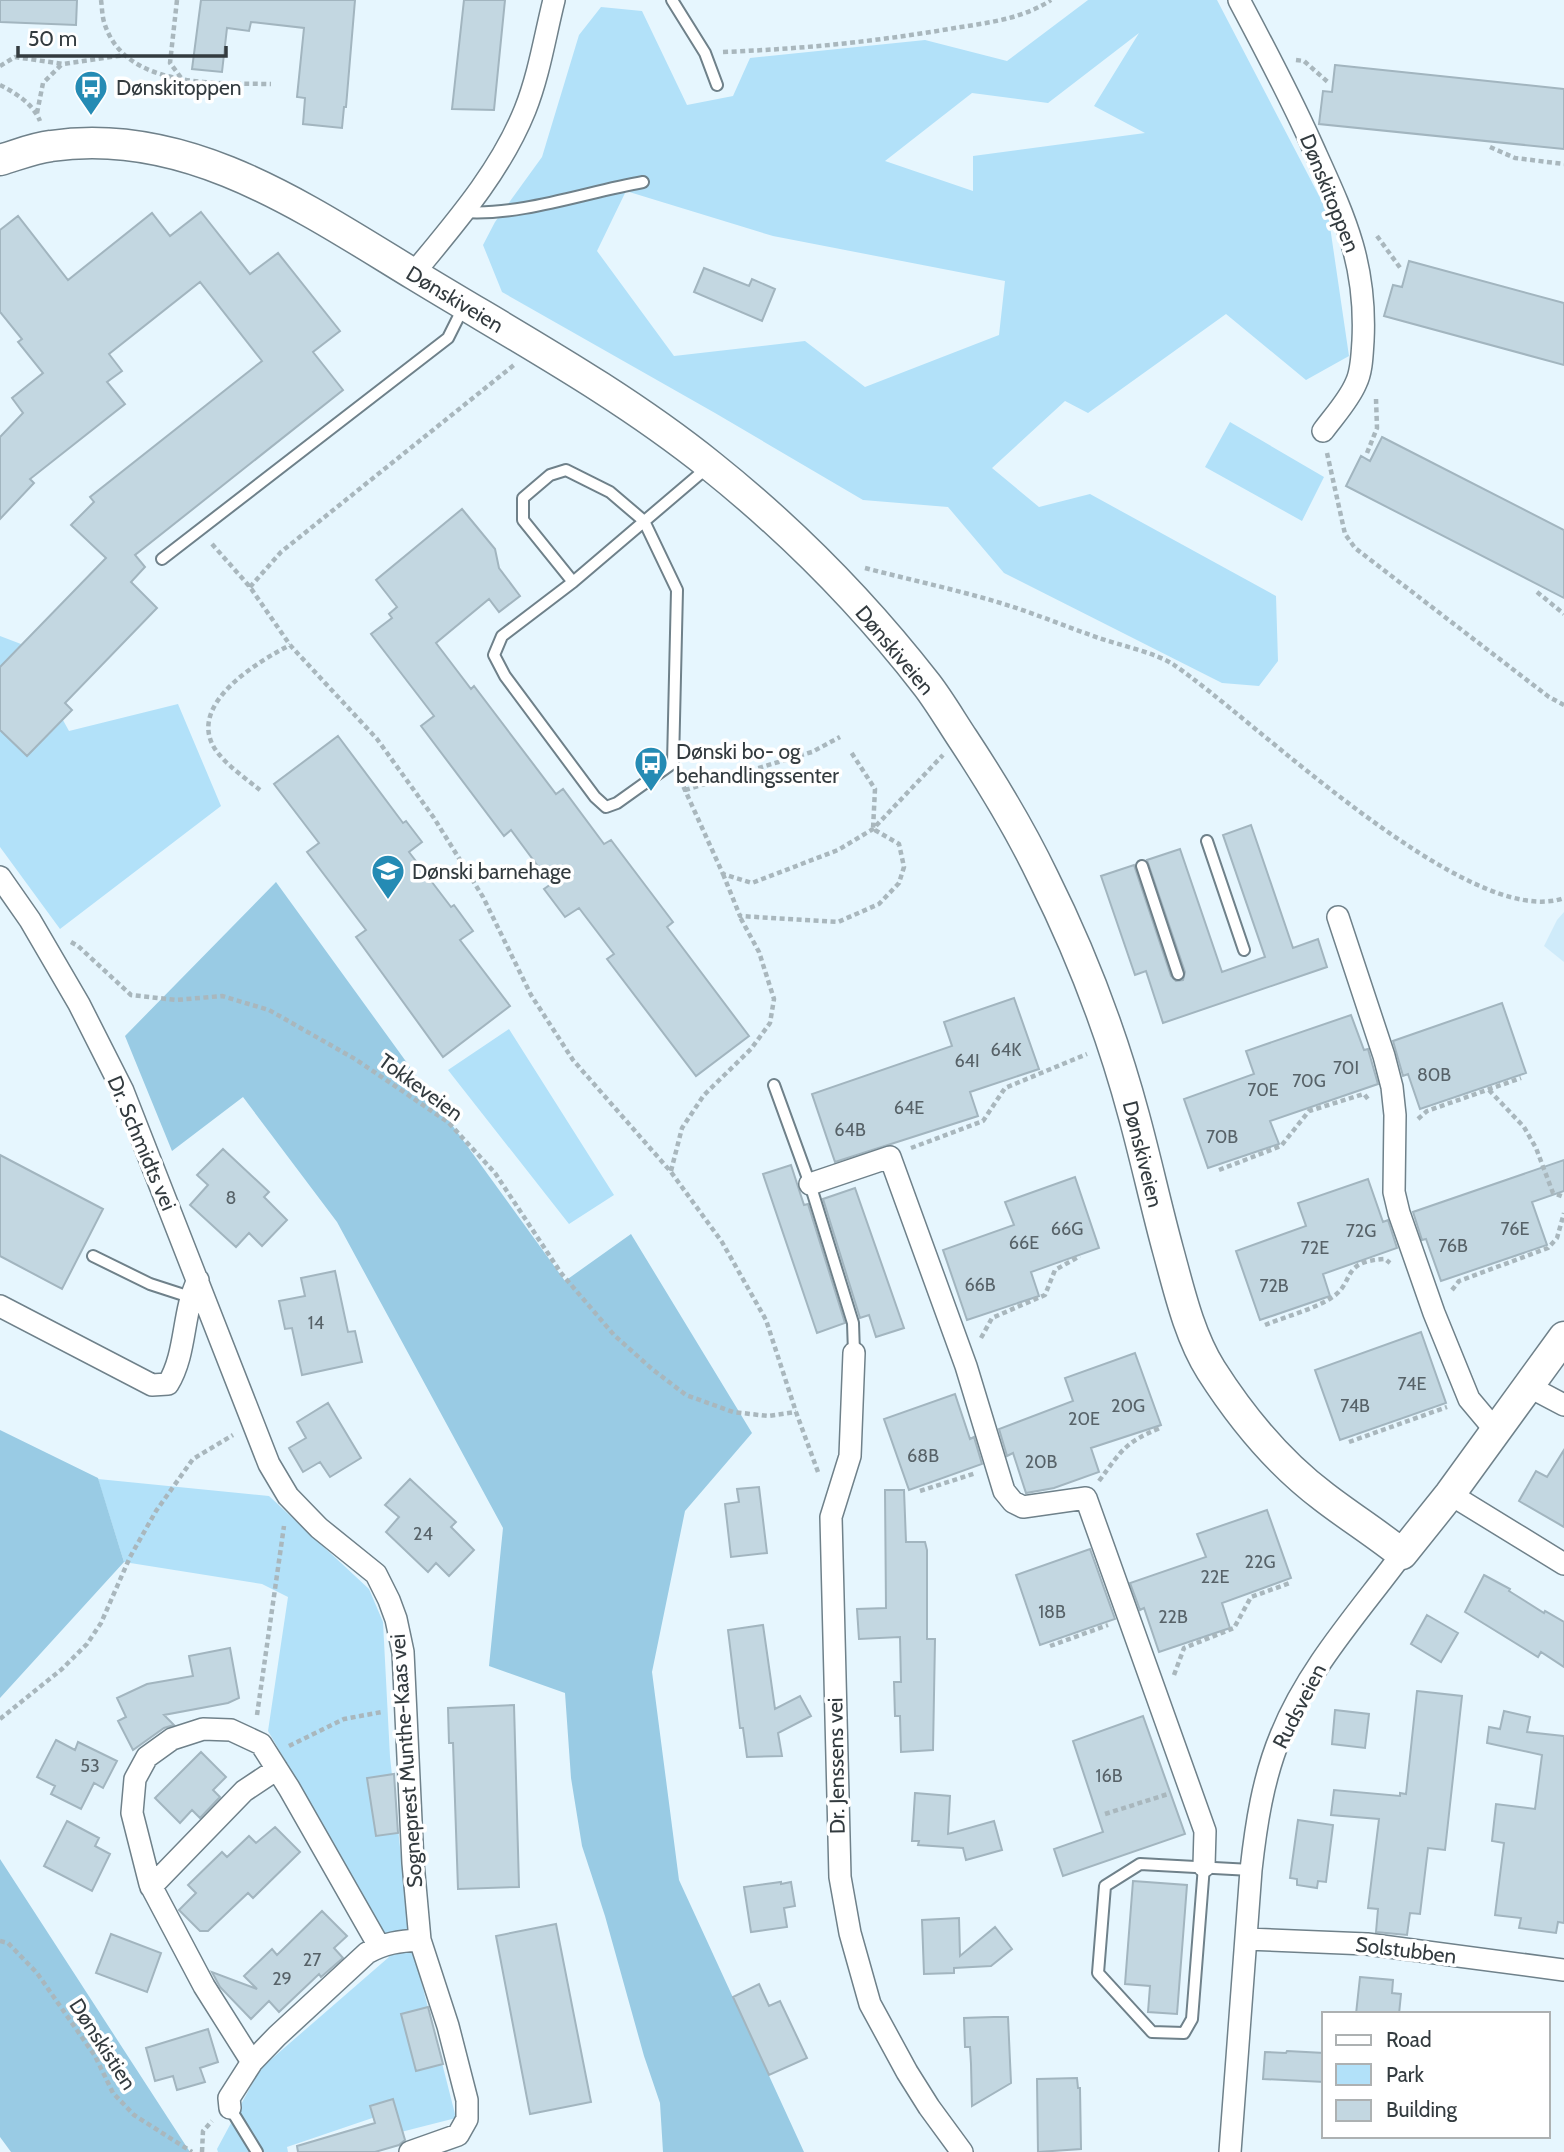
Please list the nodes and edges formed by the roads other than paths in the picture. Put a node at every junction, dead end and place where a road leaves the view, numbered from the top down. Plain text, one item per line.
1 (554, 0) edge
2 (672, 0) edge
3 (1239, 0) edge
4 (717, 85) dead end
5 (0, 160) edge
6 (643, 182) dead end
7 (464, 212) junction
8 (413, 274) junction
9 (464, 305) junction
10 (1323, 431) road end
11 (710, 465) junction
12 (643, 522) junction
13 (163, 559) dead end
14 (573, 582) junction
15 (1207, 841) dead end
16 (1142, 866) dead end
17 (0, 877) edge
18 (1338, 917) dead end
19 (1244, 950) dead end
20 (1178, 974) dead end
21 (774, 1085) dead end
22 (810, 1184) junction
23 (93, 1256) dead end
24 (194, 1288) junction
25 (0, 1306) edge
26 (1564, 1337) edge
27 (854, 1353) joint
28 (1528, 1386) junction
29 (1564, 1405) edge
30 (252, 1424) joint
31 (1495, 1430) junction
32 (1450, 1494) junction
33 (1402, 1554) junction
34 (1564, 1564) edge
35 (266, 1754) junction
36 (1204, 1866) junction
37 (1251, 1870) junction
38 (151, 1887) junction
39 (1247, 1939) junction
40 (420, 1940) junction
41 (379, 1946) junction
42 (1564, 1970) edge
43 (252, 2062) junction
44 (230, 2108) joint
45 (257, 2152) edge
46 (410, 2152) edge
47 (962, 2152) edge
48 (1230, 2152) edge

1 - 7 street
2 - 4 lane
3 - 10 street, Dønskitoppen
5 - 8 street, Dønskiveien
6 - 7 lane
7 - 8 street
8 - 9 street, Dønskiveien
9 - 11 street, Dønskiveien
9 - 13 lane
11 - 12 lane
11 - 33 street, Dønskiveien
12 - 14 lane
12 - 14 lane
12 - 14 lane
15 - 19 lane
16 - 20 lane
17 - 24 street, Dr. Schmidts vei
18 - 31 street
21 - 22 lane
22 - 27 lane
22 - 36 street
23 - 24 lane
24 - 25 street
24 - 30 street, Dr. Schmidts vei
26 - 28 street, Rudsveien
27 - 47 street, Dr. Jenssens vei
28 - 29 street
28 - 31 street, Rudsveien
30 - 40 street, Sogneprest Munthe-Kaas vei
31 - 32 street, Rudsveien
32 - 33 street, Rudsveien
32 - 34 street
33 - 37 street, Rudsveien
35 - 38 street
35 - 38 street
35 - 41 street
36 - 36 lane
36 - 37 lane
37 - 39 street, Rudsveien
38 - 43 street
39 - 42 street, Solstubben
39 - 48 street, Rudsveien
40 - 41 street
40 - 46 street, Sogneprest Munthe-Kaas vei
41 - 43 street
43 - 44 street
44 - 45 lane

